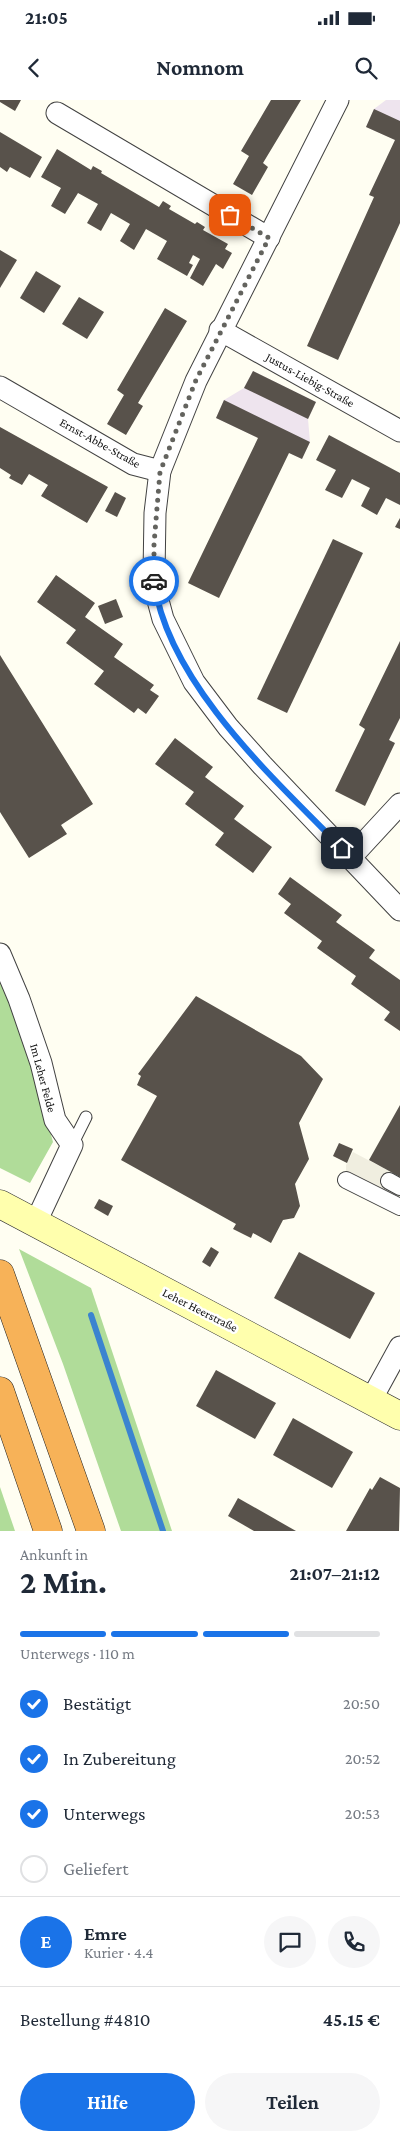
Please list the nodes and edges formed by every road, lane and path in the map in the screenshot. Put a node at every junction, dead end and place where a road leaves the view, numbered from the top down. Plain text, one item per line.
1 (338, 100) edge
2 (58, 113) dead end
3 (269, 238) junction
4 (220, 330) junction
5 (0, 387) edge
6 (400, 431) edge
7 (160, 472) junction
8 (400, 804) edge
9 (351, 857) junction
10 (400, 910) edge
11 (0, 954) edge
12 (86, 1117) dead end
13 (72, 1145) junction
14 (346, 1180) dead end
15 (0, 1204) edge
16 (400, 1207) edge
17 (35, 1224) junction
18 (0, 1274) edge
19 (400, 1347) edge
20 (0, 1391) edge
21 (371, 1400) junction
22 (400, 1416) edge
23 (48, 1531) edge
24 (91, 1531) edge

1 - 3 street
2 - 3 street
3 - 4 street
4 - 6 street, Justus-Liebig-Straße
4 - 7 street
5 - 7 street, Ernst-Abbe-Straße
7 - 9 street
8 - 9 street
9 - 10 street
11 - 13 street, Im Leher Felde
12 - 13 lane
13 - 17 street
14 - 16 street
15 - 17 main road, Leher Heerstraße
17 - 21 main road, Leher Heerstraße
18 - 24 highway
19 - 21 street
20 - 23 highway
21 - 22 main road, Leher Heerstraße

